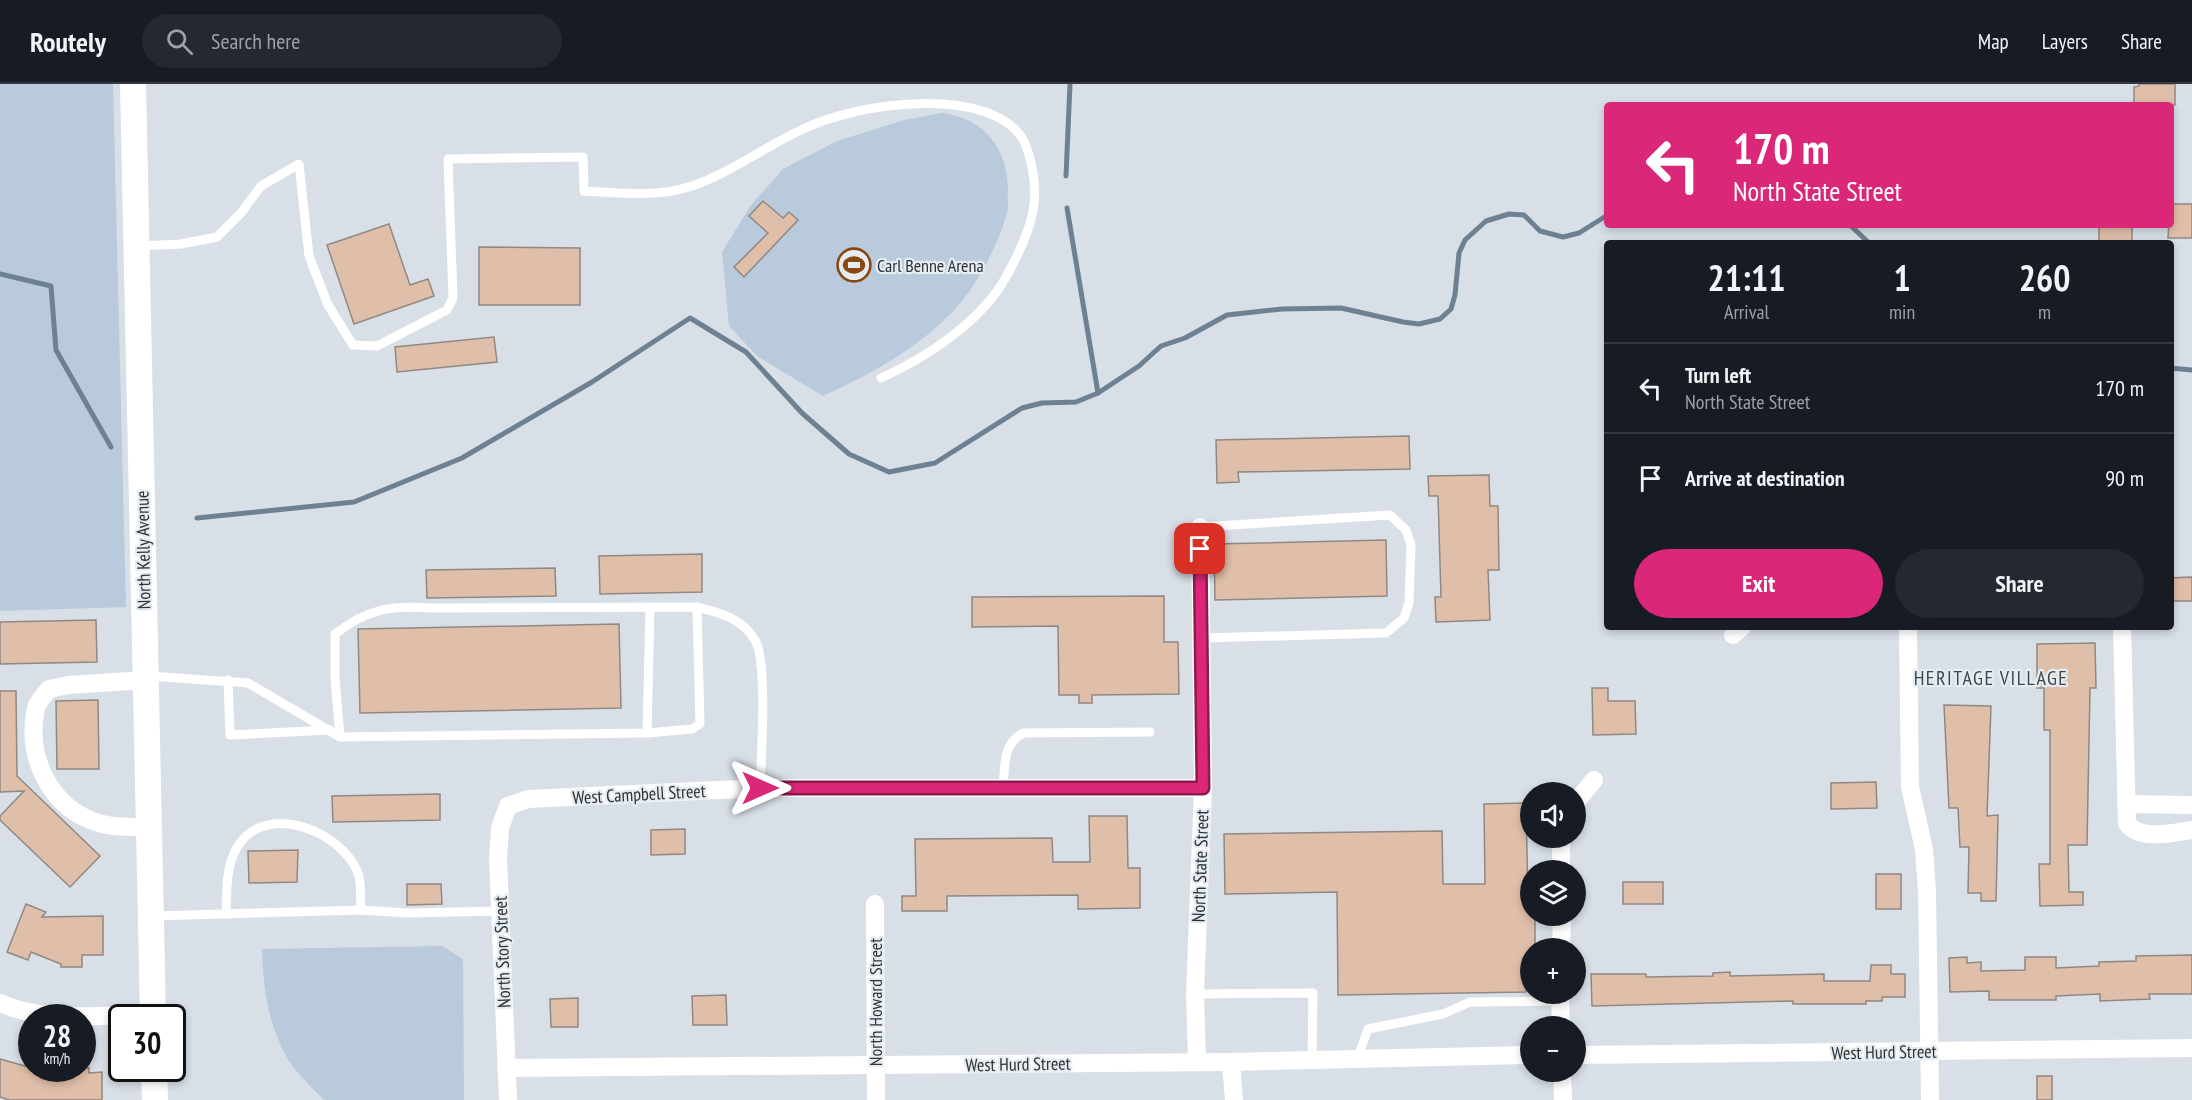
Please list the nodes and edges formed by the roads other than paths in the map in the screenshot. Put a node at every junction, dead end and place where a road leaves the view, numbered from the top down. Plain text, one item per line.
1 (133, 84) edge
2 (941, 94) dead end
3 (952, 94) dead end
4 (136, 246) junction
5 (880, 378) dead end
6 (1200, 527) joint
7 (650, 607) junction
8 (697, 607) junction
9 (1908, 630) edge
10 (2122, 630) edge
11 (1202, 638) junction
12 (146, 678) junction
13 (228, 680) junction
14 (330, 730) junction
15 (1150, 732) dead end
16 (647, 733) junction
17 (340, 737) junction
18 (1594, 780) dead end
19 (760, 788) junction
20 (1203, 788) junction
21 (1003, 789) junction
22 (1586, 790) edge
23 (2126, 804) junction
24 (2192, 805) edge
25 (508, 806) joint
26 (149, 827) junction
27 (2192, 830) edge
28 (875, 904) dead end
29 (361, 910) junction
30 (501, 911) junction
31 (226, 914) junction
32 (151, 916) junction
33 (1194, 994) junction
34 (1520, 999) edge
35 (0, 1003) edge
36 (153, 1004) edge
37 (108, 1016) edge
38 (2192, 1048) edge
39 (1929, 1051) junction
40 (1586, 1054) edge
41 (1520, 1055) edge
42 (1357, 1059) junction
43 (1312, 1060) junction
44 (1197, 1062) junction
45 (1231, 1062) junction
46 (875, 1066) junction
47 (506, 1068) junction
48 (154, 1082) edge
49 (1562, 1082) edge
50 (155, 1100) edge
51 (508, 1100) edge
52 (876, 1100) edge
53 (1233, 1100) edge
54 (1563, 1100) edge
55 (1930, 1100) edge

1 - 4 main road, North Kelly Avenue
2 - 4 lane
3 - 5 lane
4 - 12 main road, North Kelly Avenue
6 - 11 street, North State Street
6 - 11 lane
7 - 8 lane
7 - 16 lane
7 - 17 lane
8 - 16 lane
8 - 19 lane
9 - 39 street
10 - 23 street
11 - 20 street, North State Street
12 - 13 lane
12 - 26 main road, North Kelly Avenue
12 - 26 street
13 - 14 lane
13 - 14 lane
14 - 17 lane
15 - 21 lane
16 - 17 lane
18 - 22 street
19 - 21 street, West Campbell Street
19 - 25 street, West Campbell Street
20 - 21 street, West Campbell Street
20 - 33 street, North State Street
23 - 24 street
23 - 27 street
25 - 30 street, North Story Street
26 - 32 main road, North Kelly Avenue
28 - 46 street, North Howard Street
29 - 30 lane
29 - 31 lane
29 - 31 lane
30 - 47 street, North Story Street
31 - 32 lane
32 - 36 main road, North Kelly Avenue
33 - 43 lane
33 - 44 street, North State Street
34 - 42 lane
35 - 37 street
38 - 39 street, West Hurd Street
39 - 40 street, West Hurd Street
39 - 55 street
41 - 42 street, West Hurd Street
42 - 43 street, West Hurd Street
43 - 45 street, West Hurd Street
44 - 45 street, West Hurd Street
44 - 46 street, West Hurd Street
45 - 53 street
46 - 47 street, West Hurd Street
46 - 52 street, North Howard Street
47 - 51 street, North Story Street
48 - 50 main road
49 - 54 street

